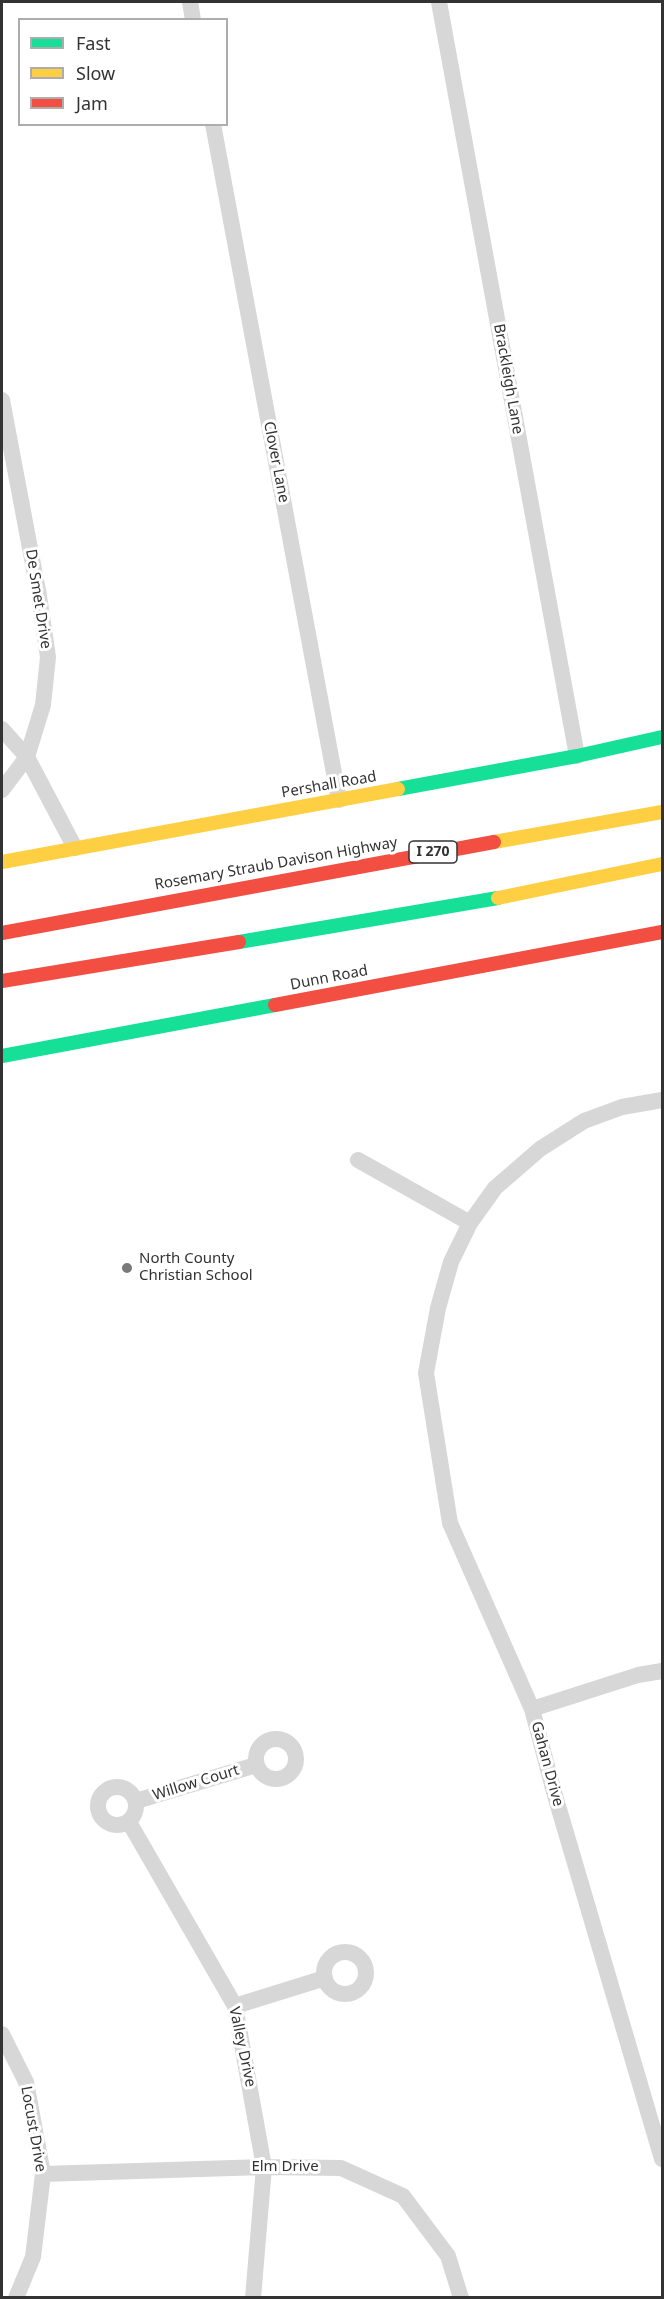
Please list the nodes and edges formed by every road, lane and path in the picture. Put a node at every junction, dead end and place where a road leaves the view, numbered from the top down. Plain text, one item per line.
1 (189, 2) edge
2 (439, 2) edge
3 (193, 18) edge
4 (213, 126) edge
5 (2, 400) edge
6 (2, 729) edge
7 (663, 737) edge
8 (577, 756) junction
9 (27, 757) junction
10 (2, 790) edge
11 (339, 800) junction
12 (663, 812) edge
13 (75, 848) junction
14 (2, 862) edge
15 (663, 864) edge
16 (618, 888) dead end
17 (204, 894) junction
18 (471, 903) junction
19 (25, 914) dead end
20 (663, 932) edge
21 (2, 933) edge
22 (158, 953) junction
23 (2, 981) edge
24 (45, 989) dead end
25 (2, 1056) edge
26 (663, 1100) edge
27 (358, 1160) dead end
28 (470, 1223) junction
29 (663, 1671) edge
30 (532, 1709) junction
31 (256, 1765) dead end
32 (136, 1801) junction
33 (129, 1822) junction
34 (325, 1978) dead end
35 (235, 2006) junction
36 (2, 2034) edge
37 (663, 2159) edge
38 (264, 2167) junction
39 (43, 2174) junction
40 (16, 2298) edge
41 (253, 2298) edge
42 (460, 2298) edge

1 - 3 street
2 - 8 street, Brackleigh Lane
4 - 11 street, Clover Lane
5 - 9 street, De Smet Drive
6 - 9 street
7 - 8 main road, Pershall Road
8 - 11 main road, Pershall Road
9 - 10 street, De Smet Drive
9 - 13 street
11 - 13 main road, Pershall Road
12 - 17 main road, Rosemary Straub Davison Highway / I 270
13 - 14 main road, Pershall Road
15 - 18 main road
16 - 18 main road
17 - 19 main road
17 - 21 main road, Rosemary Straub Davison Highway / I 270
18 - 22 main road
20 - 25 main road, Dunn Road
22 - 23 main road
22 - 24 main road
26 - 28 street, Gahan Drive
27 - 28 street
28 - 30 street, Gahan Drive
29 - 30 street
30 - 37 street, Gahan Drive
31 - 32 street, Willow Court
32 - 33 street
32 - 33 street
33 - 35 street, Valley Drive
34 - 35 street
35 - 38 street, Valley Drive
36 - 39 street, Locust Drive
38 - 39 street, Elm Drive
38 - 41 street, Valley Drive
38 - 42 street, Elm Drive
39 - 40 street, Locust Drive

